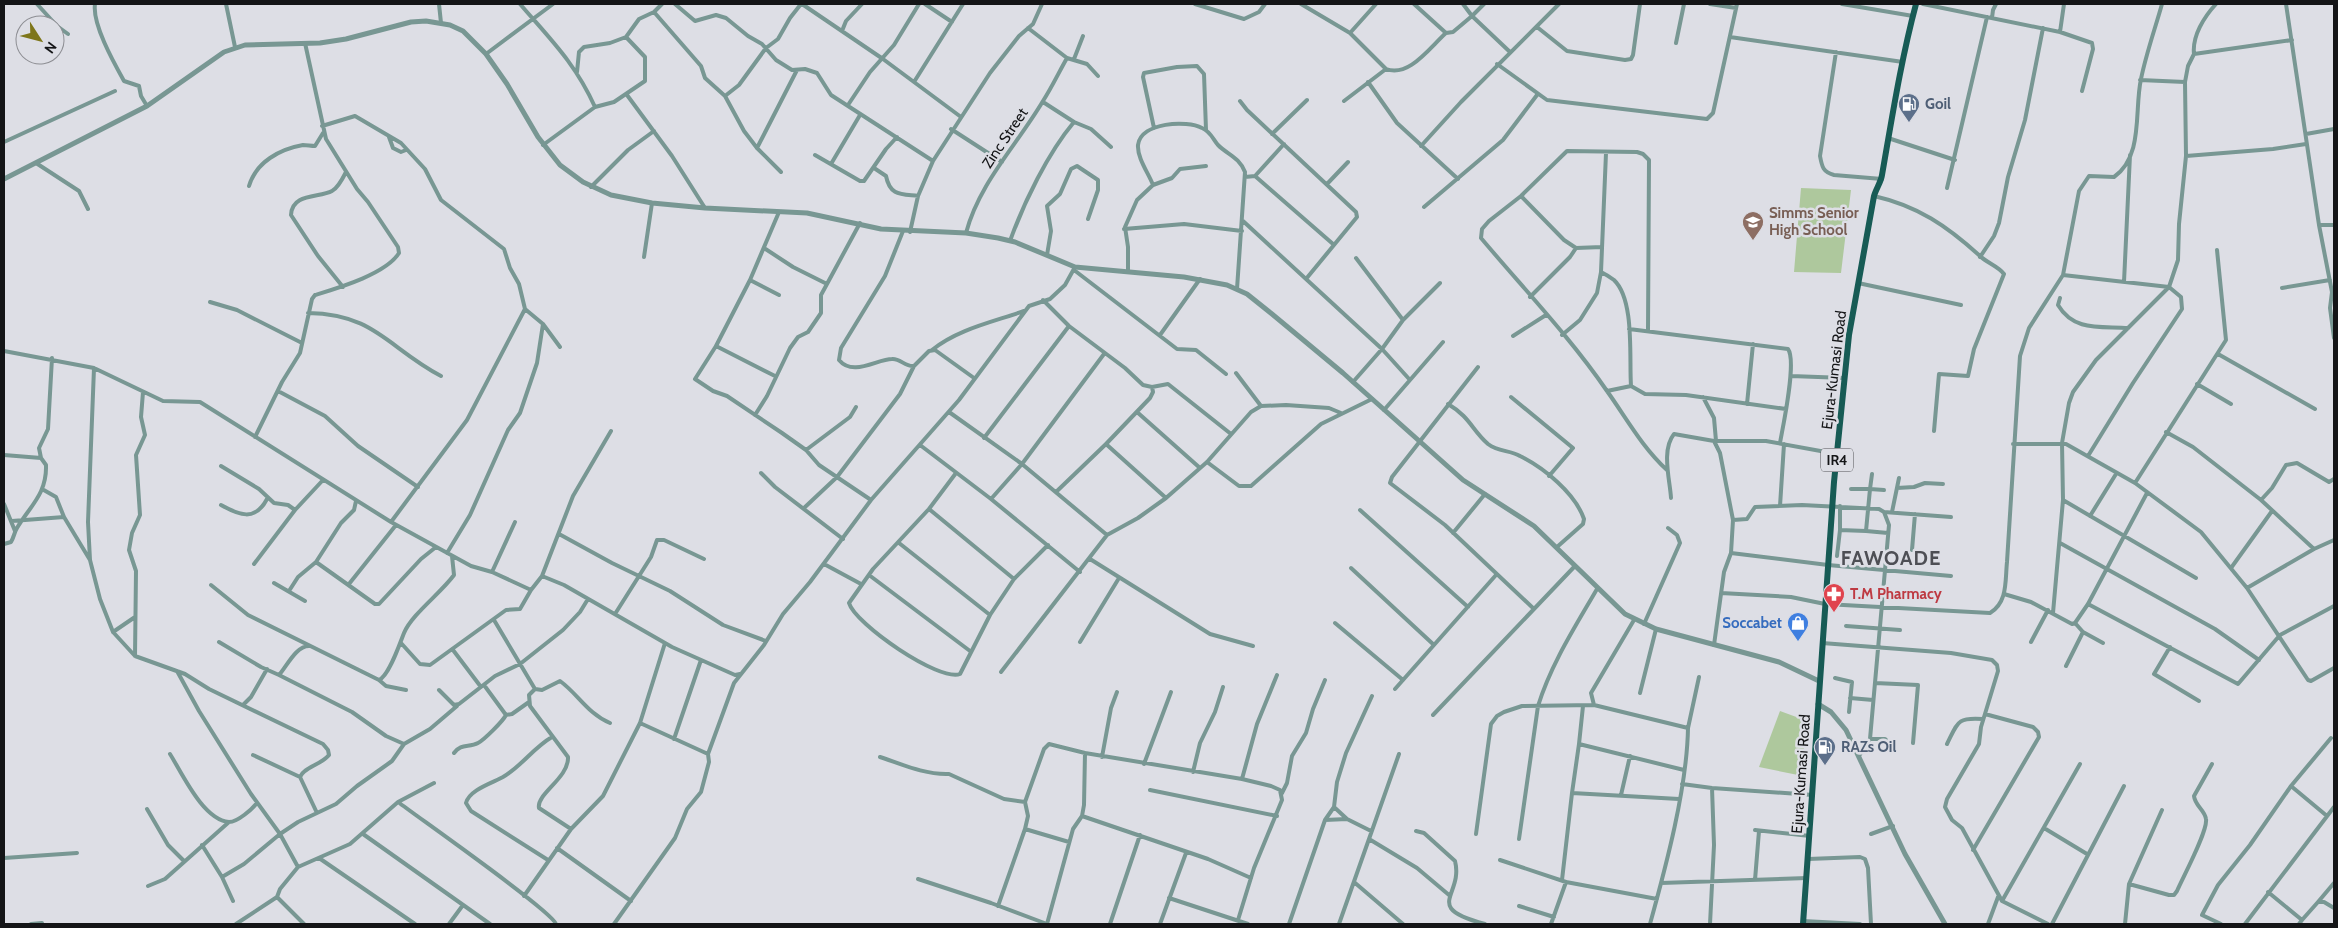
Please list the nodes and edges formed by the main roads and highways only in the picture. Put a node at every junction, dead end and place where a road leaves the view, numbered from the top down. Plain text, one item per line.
1 (1916, 4) edge
2 (1803, 923) edge

1 - 2 main road, Ejura-Kumasi Road / IR4

